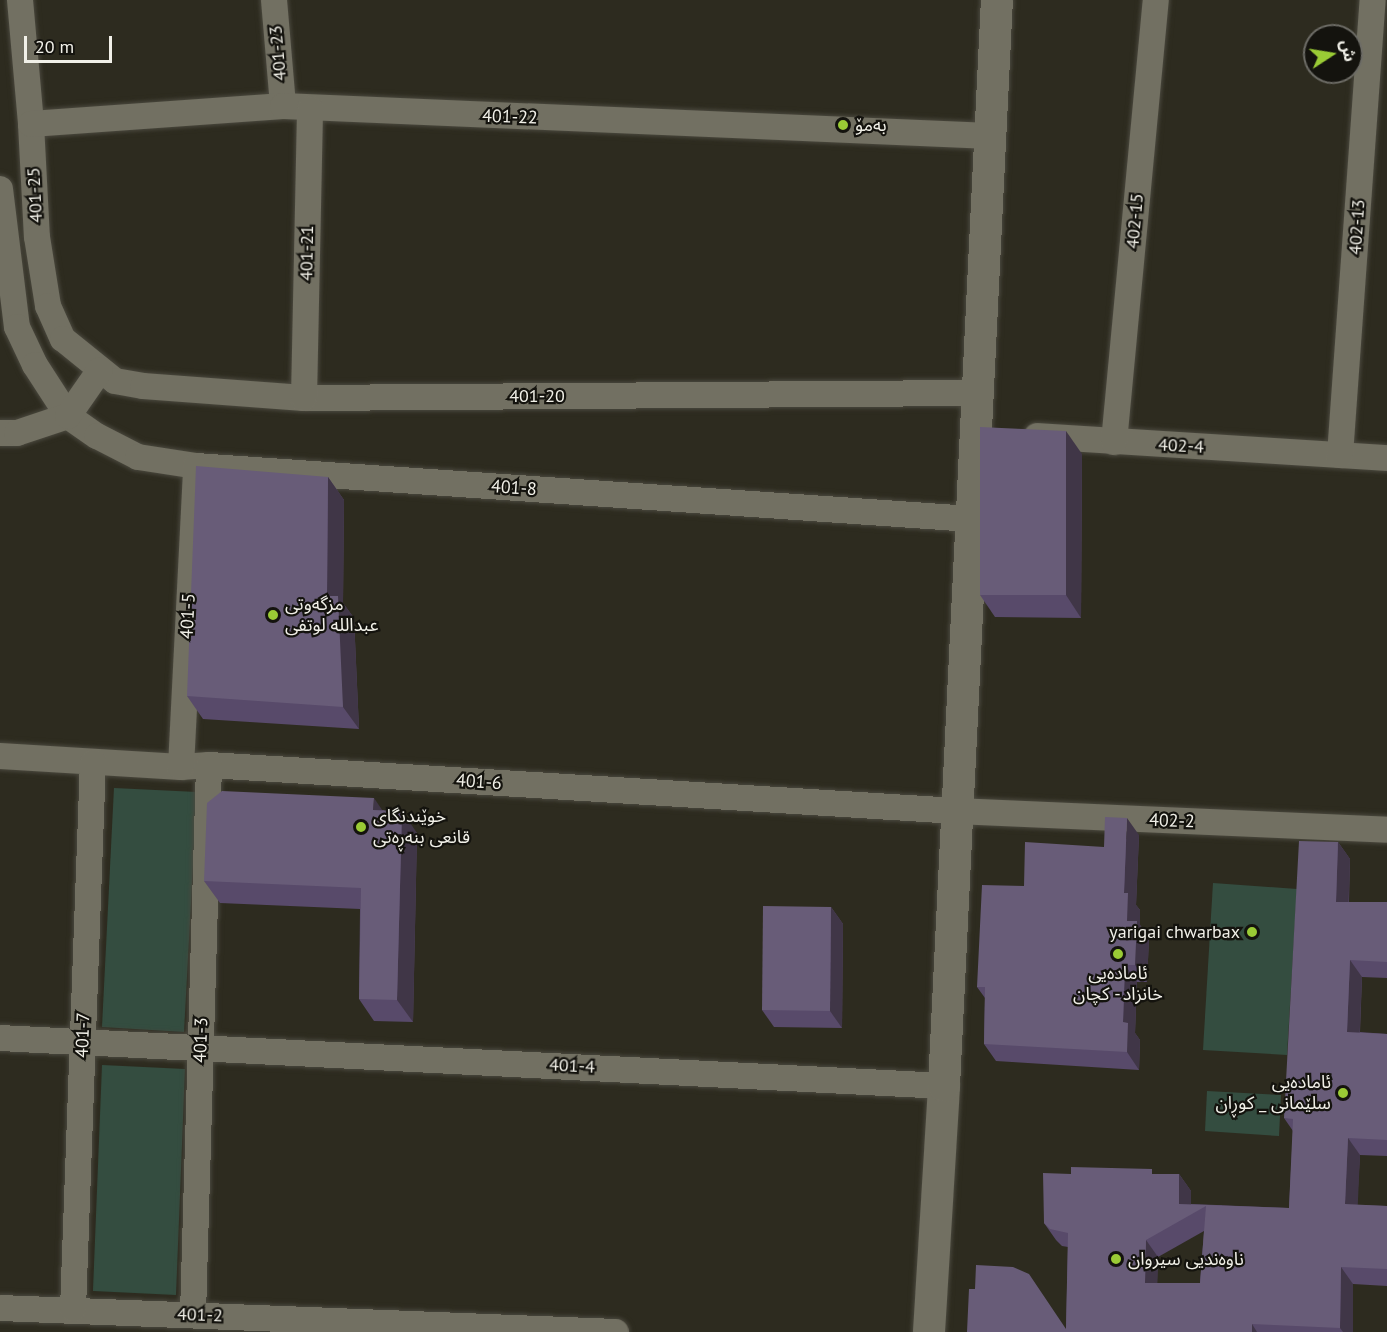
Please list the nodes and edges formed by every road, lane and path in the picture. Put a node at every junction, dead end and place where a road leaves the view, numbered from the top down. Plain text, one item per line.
1 (20, 0) edge
2 (274, 0) edge
3 (997, 0) edge
4 (1156, 0) edge
5 (1373, 0) edge
6 (283, 106) junction
7 (310, 109) junction
8 (31, 124) junction
9 (990, 136) junction
10 (0, 189) edge
11 (100, 370) junction
12 (978, 393) junction
13 (304, 398) junction
14 (68, 416) junction
15 (0, 433) edge
16 (995, 433) junction
17 (1114, 442) junction
18 (1340, 455) junction
19 (1387, 458) edge
20 (196, 466) junction
21 (971, 519) junction
22 (0, 756) edge
23 (93, 762) junction
24 (209, 765) junction
25 (181, 767) junction
26 (957, 812) junction
27 (1387, 830) edge
28 (0, 1038) edge
29 (83, 1042) junction
30 (200, 1047) junction
31 (944, 1086) junction
32 (0, 1308) edge
33 (73, 1309) junction
34 (193, 1314) junction
35 (130, 1322) edge
36 (616, 1332) edge
37 (929, 1332) edge

1 - 8 street, 401-25
2 - 6 street, 401-23
3 - 9 street
4 - 17 street, 402-15
5 - 18 street, 402-13
6 - 7 street, 401-22
6 - 8 street, 401-22
7 - 9 street, 401-22
7 - 13 street, 401-21
8 - 11 street, 401-25
9 - 12 street
10 - 14 street, 401-25
11 - 13 street, 401-20
11 - 14 street
12 - 13 street, 401-20
12 - 16 street
14 - 15 street
14 - 20 street, 401-8
16 - 17 street, 402-4
16 - 21 street
17 - 18 street, 402-4
18 - 19 street, 402-4
20 - 21 street, 401-8
20 - 25 street, 401-5
21 - 26 street
22 - 23 street, 401-6
23 - 25 street, 401-6
23 - 29 street, 401-7
24 - 25 street, 401-6
24 - 26 street, 401-6
24 - 30 street, 401-3
26 - 27 street, 402-2
26 - 31 street
28 - 29 street, 401-4
29 - 30 street, 401-4
29 - 33 street, 401-7
30 - 31 street, 401-4
30 - 34 street, 401-3
31 - 37 street
32 - 33 street, 401-2
33 - 35 street, 401-2
34 - 35 street, 401-2
34 - 36 street, 401-2

